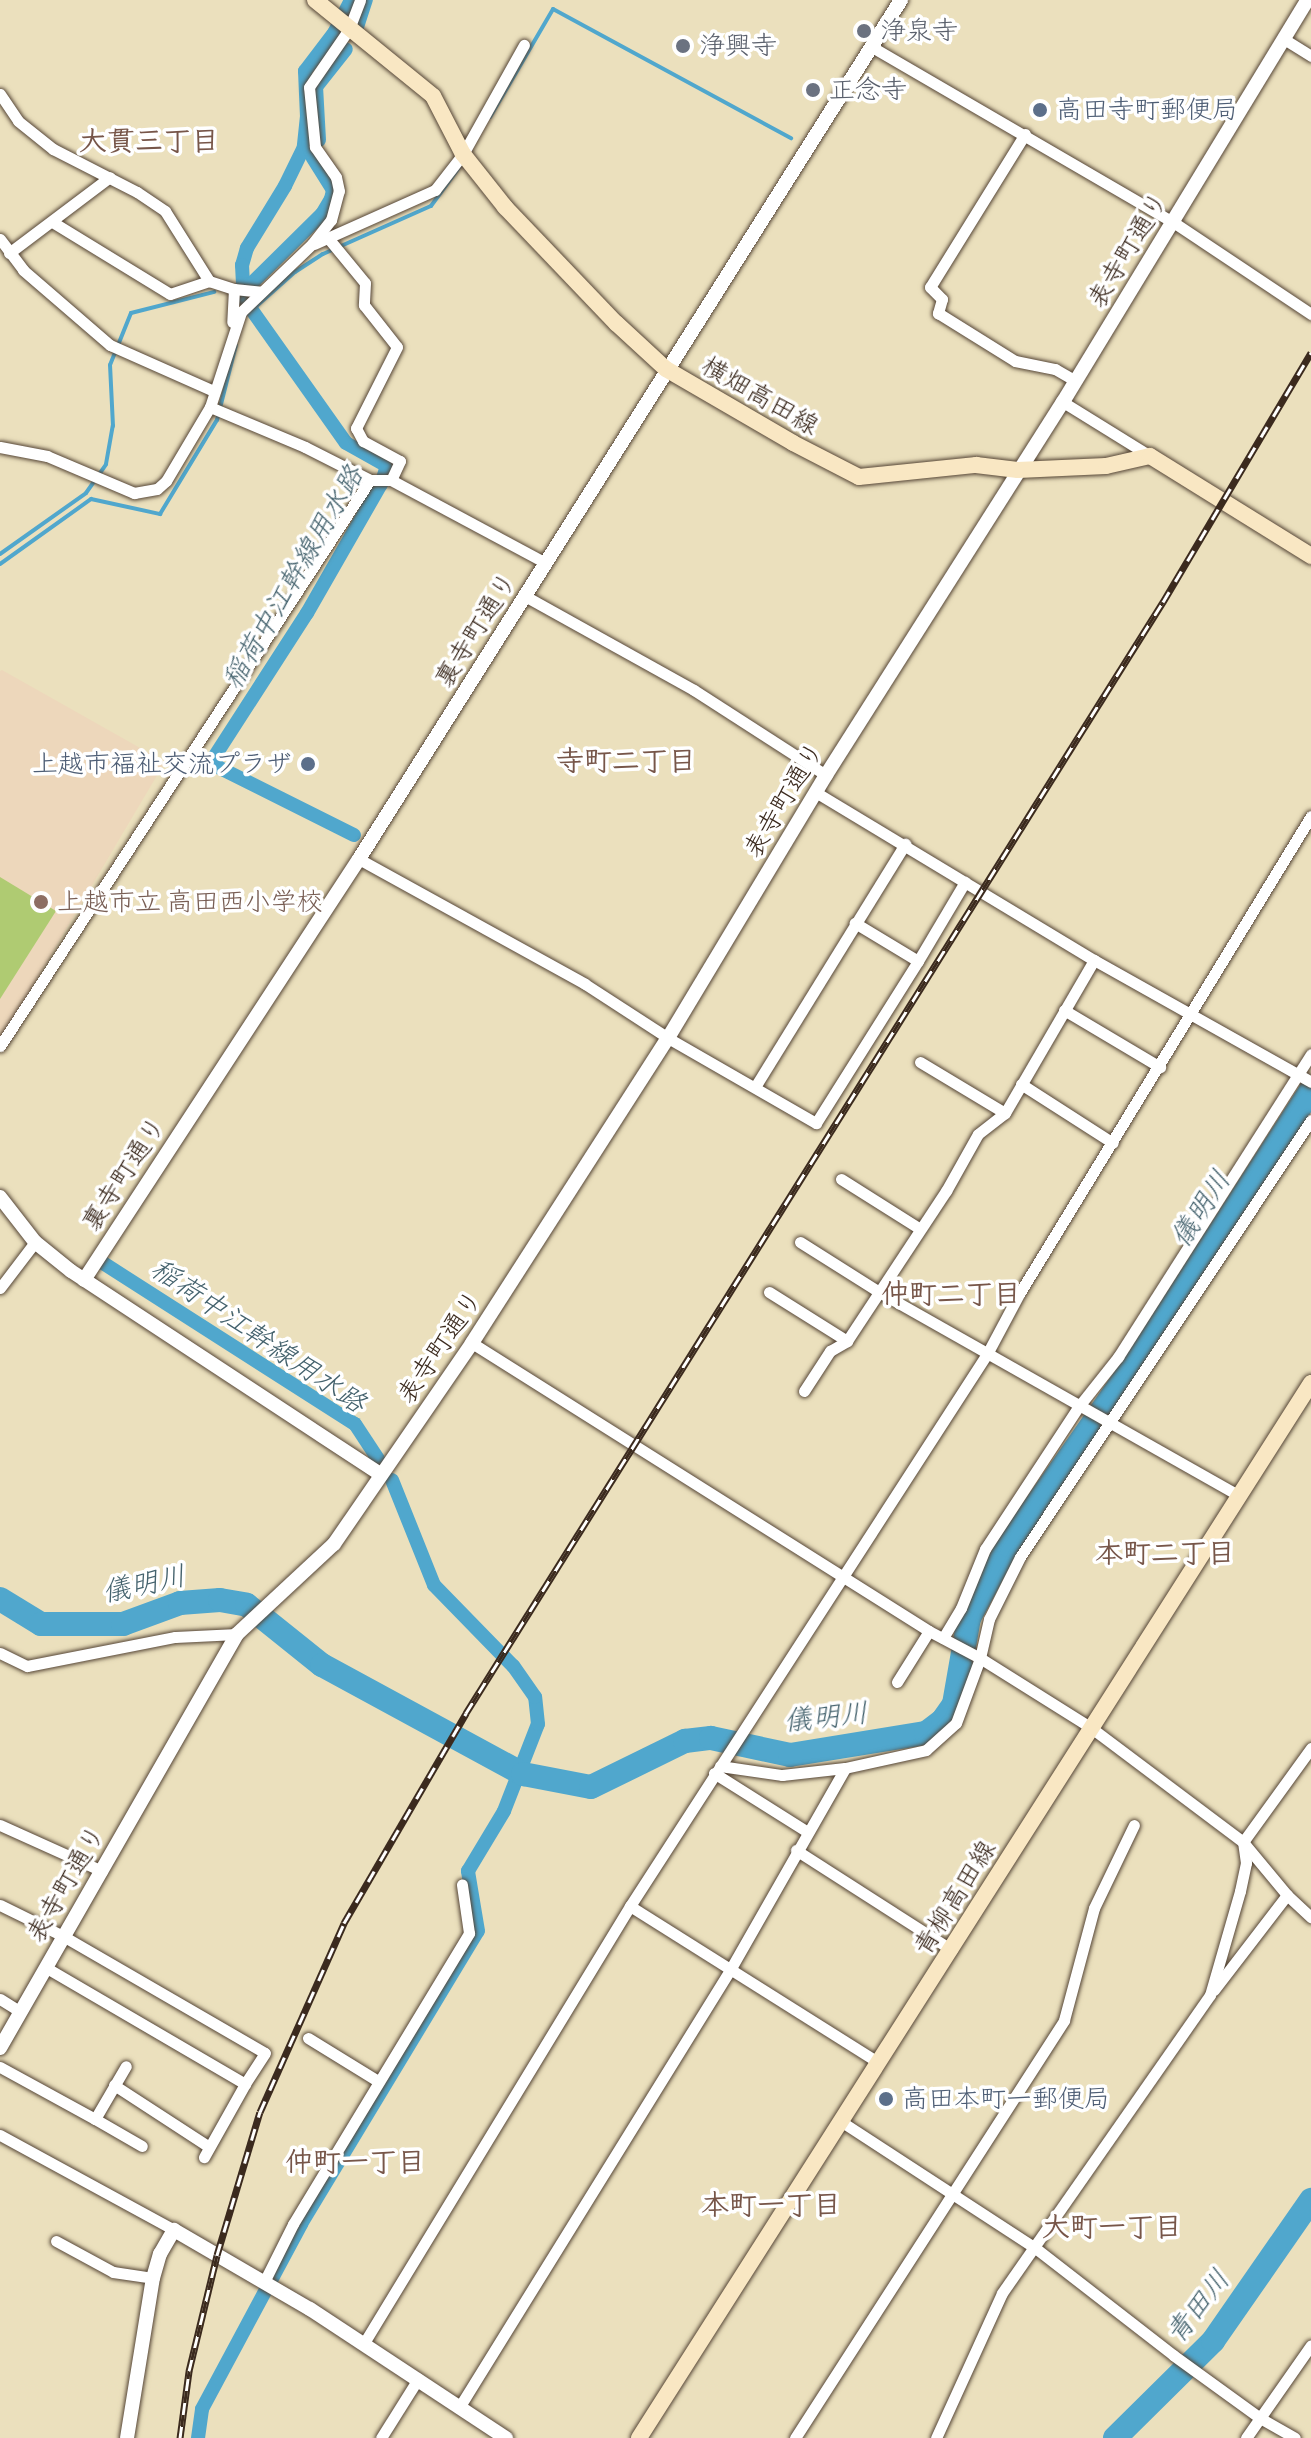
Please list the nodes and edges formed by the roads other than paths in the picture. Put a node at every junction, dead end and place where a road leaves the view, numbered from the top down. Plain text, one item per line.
1 (315, 0) edge
2 (360, 0) edge
3 (901, 0) edge
4 (1307, 0) edge
5 (349, 29) junction
6 (1284, 39) junction
7 (524, 45) dead end
8 (872, 47) junction
9 (1311, 56) edge
10 (0, 94) edge
11 (1025, 134) junction
12 (463, 154) junction
13 (110, 177) junction
14 (1173, 222) junction
15 (54, 223) junction
16 (328, 238) junction
17 (0, 239) edge
18 (312, 244) junction
19 (9, 253) junction
20 (209, 281) junction
21 (234, 289) junction
22 (261, 292) junction
23 (1311, 314) edge
24 (232, 333) junction
25 (666, 369) junction
26 (1076, 381) junction
27 (214, 391) junction
28 (1063, 402) junction
29 (210, 407) junction
30 (0, 447) edge
31 (1150, 456) junction
32 (1018, 470) junction
33 (370, 480) junction
34 (391, 480) junction
35 (1311, 556) edge
36 (546, 563) junction
37 (525, 596) junction
38 (826, 775) junction
39 (817, 793) junction
40 (1311, 816) edge
41 (905, 844) junction
42 (359, 859) junction
43 (965, 882) junction
44 (855, 923) junction
45 (1094, 960) junction
46 (918, 961) junction
47 (1064, 1010) junction
48 (1190, 1013) junction
49 (668, 1038) junction
50 (0, 1046) edge
51 (1311, 1054) edge
52 (920, 1062) dead end
53 (1160, 1067) junction
54 (1297, 1075) junction
55 (1311, 1082) edge
56 (1021, 1084) junction
57 (755, 1087) junction
58 (1005, 1113) junction
59 (1311, 1120) edge
60 (1113, 1143) junction
61 (841, 1179) dead end
62 (0, 1197) edge
63 (920, 1229) junction
64 (35, 1242) junction
65 (800, 1242) dead end
66 (84, 1280) junction
67 (0, 1288) edge
68 (769, 1292) dead end
69 (879, 1292) junction
70 (847, 1341) junction
71 (472, 1343) junction
72 (987, 1354) junction
73 (1311, 1383) edge
74 (804, 1391) dead end
75 (1082, 1407) junction
76 (1109, 1423) junction
77 (381, 1475) junction
78 (1239, 1496) junction
79 (841, 1575) junction
80 (929, 1631) junction
81 (237, 1634) junction
82 (946, 1639) junction
83 (0, 1653) edge
84 (977, 1656) junction
85 (897, 1682) dead end
86 (1090, 1727) junction
87 (1311, 1748) edge
88 (845, 1768) junction
89 (717, 1770) junction
90 (0, 1825) edge
91 (1134, 1825) dead end
92 (806, 1831) junction
93 (1243, 1842) junction
94 (796, 1850) junction
95 (102, 1871) junction
96 (462, 1885) dead end
97 (1287, 1895) junction
98 (0, 1905) edge
99 (630, 1906) junction
100 (1311, 1917) edge
101 (63, 1936) junction
102 (952, 1950) junction
103 (45, 1967) junction
104 (730, 1970) junction
105 (1210, 1995) junction
106 (0, 1999) edge
107 (19, 2011) junction
108 (308, 2038) dead end
109 (0, 2048) edge
110 (879, 2063) junction
111 (126, 2066) dead end
112 (0, 2067) edge
113 (378, 2081) junction
114 (245, 2084) junction
115 (114, 2085) junction
116 (95, 2119) junction
117 (842, 2122) junction
118 (0, 2135) edge
119 (142, 2146) dead end
120 (950, 2193) junction
121 (174, 2230) junction
122 (56, 2241) dead end
123 (1034, 2247) junction
124 (153, 2278) junction
125 (264, 2282) junction
126 (364, 2343) junction
127 (1311, 2345) edge
128 (418, 2379) junction
129 (460, 2406) junction
130 (1260, 2418) junction
131 (127, 2438) edge
132 (381, 2438) edge
133 (506, 2438) edge
134 (639, 2438) edge
135 (795, 2438) edge
136 (936, 2438) edge
137 (1246, 2438) edge
138 (1295, 2438) edge

1 - 5 main road, 横畑高田線
2 - 5 street
3 - 8 street, 裏寺町通り
4 - 6 street, 表寺町通り
5 - 12 main road, 横畑高田線
5 - 18 street
6 - 9 street
6 - 14 street, 表寺町通り
7 - 12 street
8 - 11 street
8 - 25 street, 裏寺町通り
10 - 13 street
11 - 14 street
11 - 26 street
12 - 16 street
12 - 25 main road, 横畑高田線
13 - 15 street
13 - 20 street
14 - 23 street
14 - 26 street, 表寺町通り
15 - 19 street
15 - 20 street
16 - 18 street
16 - 34 street
17 - 19 street
18 - 22 street
19 - 27 street
20 - 21 street
21 - 22 street
21 - 24 street
22 - 24 street
24 - 27 street
25 - 32 main road, 横畑高田線
25 - 36 street, 裏寺町通り
26 - 28 street, 表寺町通り
27 - 29 street
28 - 31 street
28 - 32 street, 表寺町通り
29 - 30 street
29 - 33 street
31 - 32 main road, 横畑高田線
31 - 35 main road
32 - 38 street, 表寺町通り
33 - 34 street
33 - 50 street
34 - 36 street
36 - 37 street, 裏寺町通り
37 - 38 street
37 - 42 street, 裏寺町通り
38 - 39 street, 表寺町通り
39 - 41 street
39 - 49 street, 表寺町通り
40 - 48 street
41 - 43 street
41 - 44 street
42 - 49 street
42 - 66 street, 裏寺町通り
43 - 45 street
43 - 46 street
44 - 46 street
44 - 57 street
45 - 47 street
45 - 48 street
46 - 57 street
47 - 53 street
47 - 56 street
48 - 53 street
48 - 54 street
49 - 57 street
49 - 71 street, 表寺町通り
51 - 54 street
52 - 58 street
53 - 60 street
54 - 55 street
54 - 75 street
56 - 58 street
56 - 60 street
58 - 63 street
59 - 76 street
60 - 72 street
61 - 63 street
62 - 64 street
63 - 69 street
64 - 66 street
64 - 67 street
65 - 69 street
66 - 77 street
68 - 70 street
69 - 70 street
69 - 72 street
70 - 74 street
71 - 77 street, 表寺町通り
71 - 79 street
72 - 75 street
72 - 79 street
73 - 78 main road, 青柳高田線
75 - 76 street
75 - 82 street
76 - 78 street
76 - 84 street
77 - 81 street, 表寺町通り
78 - 86 main road, 青柳高田線
79 - 80 street
79 - 89 street
80 - 82 street
80 - 85 street
81 - 83 street
81 - 95 street, 表寺町通り
82 - 84 street
84 - 86 street
84 - 88 street
86 - 93 street
86 - 102 main road, 青柳高田線
87 - 93 street
88 - 89 street
88 - 92 street
89 - 92 street
89 - 99 street
90 - 95 street
91 - 120 street
92 - 94 street
93 - 97 street
93 - 105 street
94 - 102 street
94 - 104 street
95 - 101 street, 表寺町通り
96 - 113 street
97 - 100 street
97 - 105 street
98 - 101 street
99 - 104 street
99 - 126 street
101 - 103 street, 表寺町通り
101 - 114 street
102 - 110 main road, 青柳高田線
103 - 107 street, 表寺町通り
103 - 114 street
104 - 110 street
104 - 129 street
105 - 123 street
106 - 107 street
107 - 109 street, 表寺町通り
108 - 113 street
110 - 117 main road, 青柳高田線
111 - 115 street
112 - 116 street
113 - 125 street
114 - 115 street
115 - 116 street
116 - 119 street
117 - 120 street
117 - 134 main road, 青柳高田線
118 - 121 street
120 - 123 street
120 - 135 street
121 - 124 street
121 - 125 street
122 - 124 street
123 - 130 street
123 - 136 street
124 - 131 street
125 - 126 street
126 - 128 street
127 - 130 street
128 - 129 street
128 - 132 street
129 - 133 street
130 - 137 street
130 - 138 street

